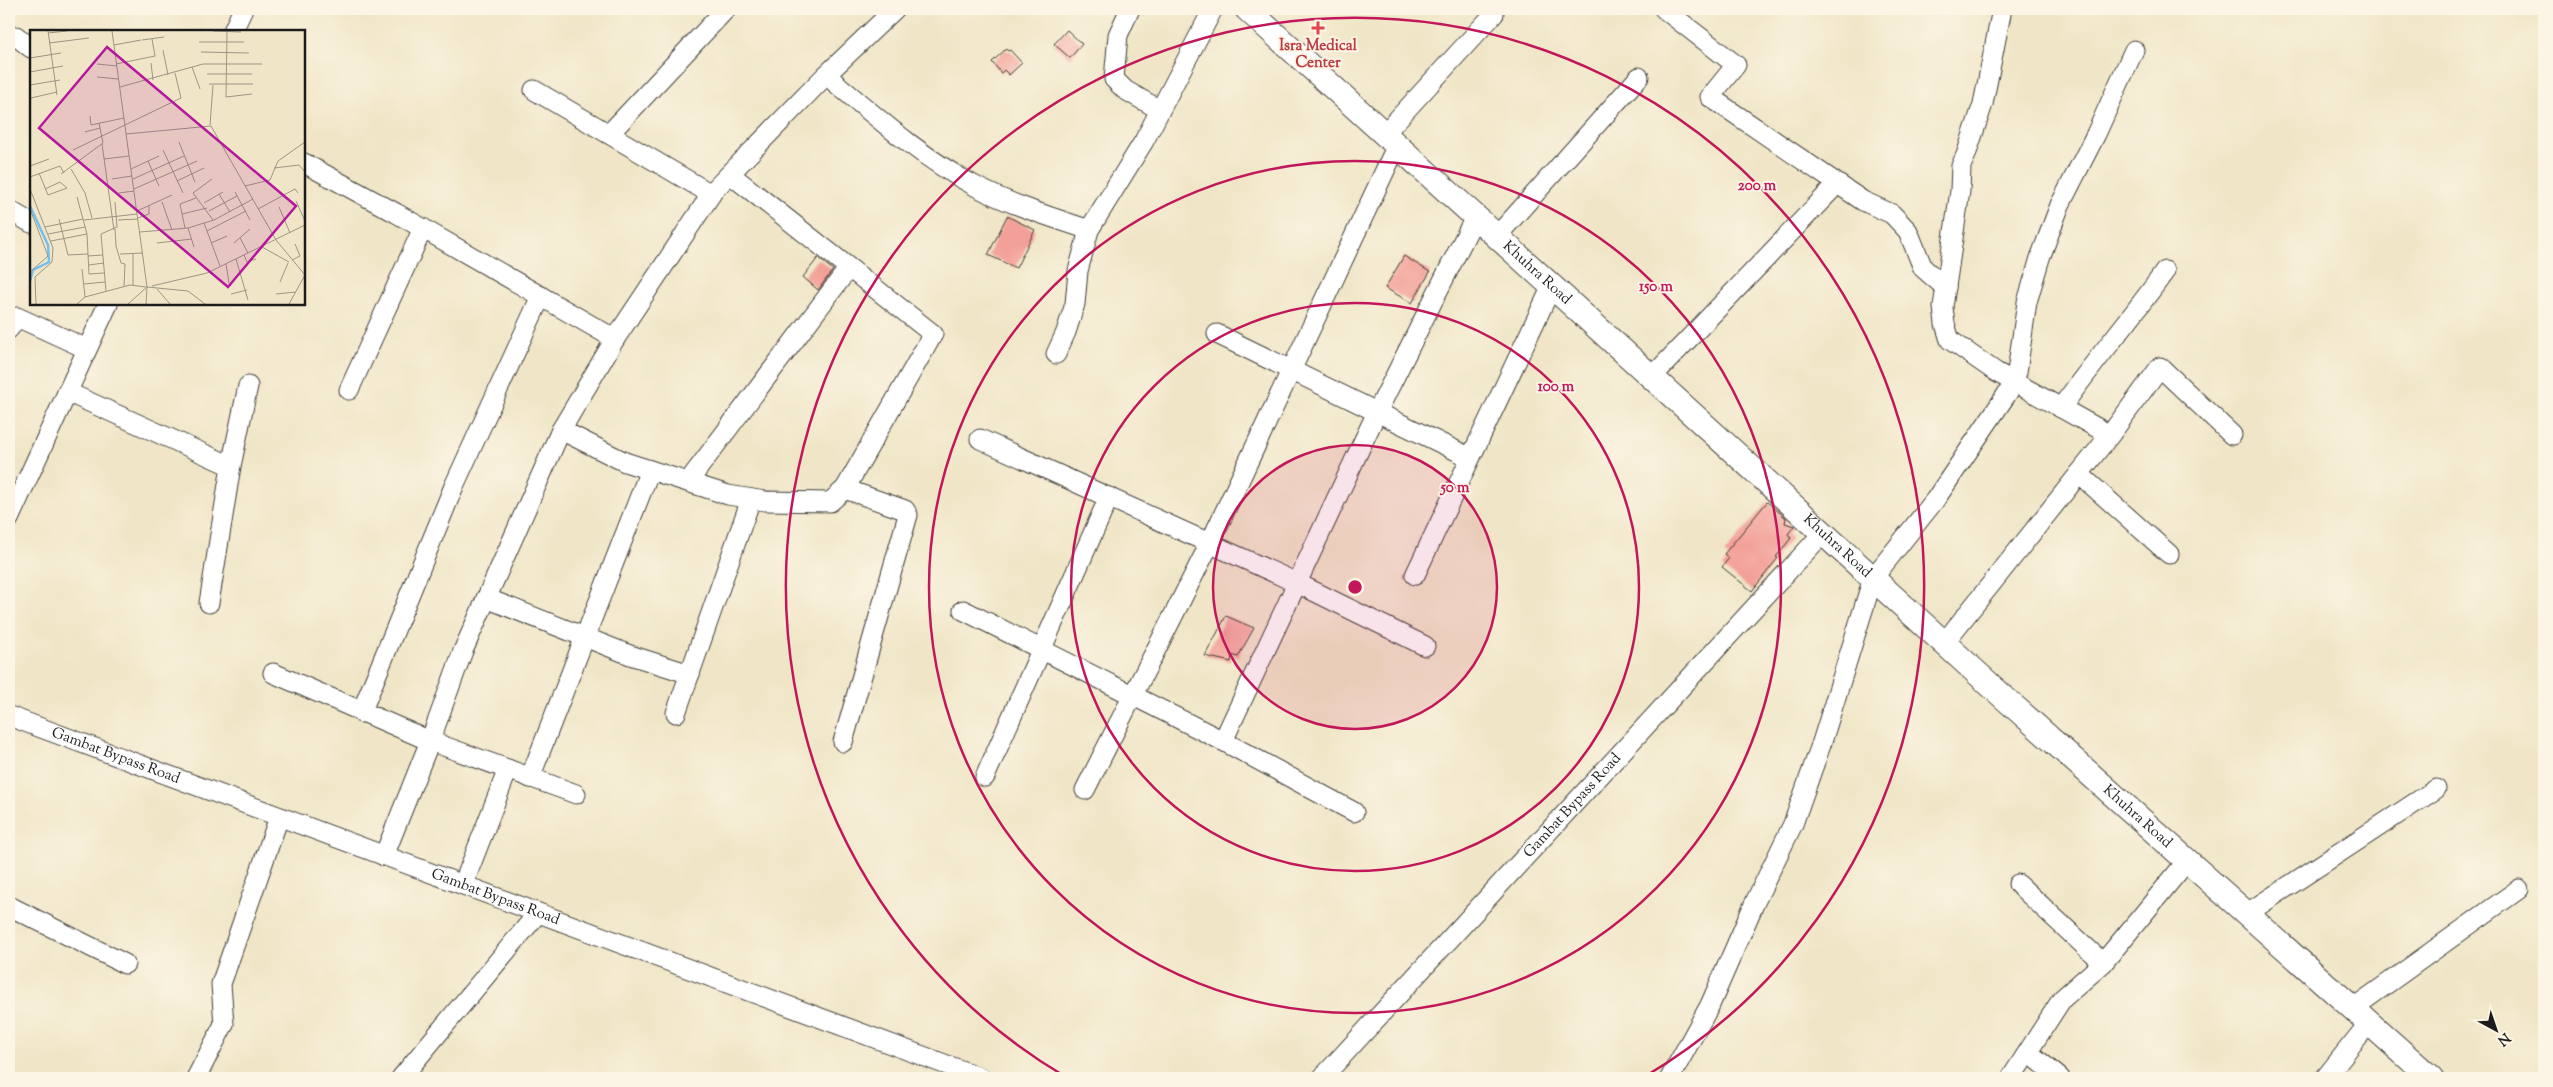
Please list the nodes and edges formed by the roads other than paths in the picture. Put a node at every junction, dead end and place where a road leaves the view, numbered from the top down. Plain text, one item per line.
1 (243, 9) edge
2 (726, 9) edge
3 (895, 9) edge
4 (1130, 9) edge
5 (1213, 9) edge
6 (1246, 9) edge
7 (1664, 9) edge
8 (2002, 9) edge
9 (1494, 14) dead end
10 (233, 30) edge
11 (16, 36) dead end
12 (30, 47) edge
13 (2134, 50) dead end
14 (826, 75) junction
15 (1639, 78) dead end
16 (534, 90) dead end
17 (1160, 110) junction
18 (609, 134) junction
19 (1391, 140) junction
20 (305, 164) edge
21 (730, 174) junction
22 (1837, 184) junction
23 (711, 194) junction
24 (9, 210) edge
25 (1475, 217) junction
26 (30, 222) edge
27 (423, 228) junction
28 (1089, 230) junction
29 (1497, 236) junction
30 (848, 268) junction
31 (2165, 271) dead end
32 (1552, 286) junction
33 (1946, 288) junction
34 (541, 296) junction
35 (108, 305) edge
36 (9, 329) edge
37 (1217, 334) dead end
38 (615, 339) junction
39 (87, 349) junction
40 (1056, 354) dead end
41 (1290, 369) junction
42 (1652, 377) junction
43 (2013, 382) junction
44 (248, 386) dead end
45 (349, 390) dead end
46 (67, 392) junction
47 (2060, 408) junction
48 (1377, 412) junction
49 (561, 430) junction
50 (2232, 434) dead end
51 (2110, 435) junction
52 (980, 439) dead end
53 (1469, 457) junction
54 (231, 466) junction
55 (650, 470) junction
56 (2079, 474) junction
57 (688, 482) junction
58 (846, 488) junction
59 (1109, 497) junction
60 (751, 499) junction
61 (9, 520) edge
62 (1823, 533) junction
63 (1210, 543) junction
64 (2169, 554) dead end
65 (1415, 575) dead end
66 (1873, 578) junction
67 (1297, 583) junction
68 (486, 598) junction
69 (209, 603) dead end
70 (963, 610) dead end
71 (586, 638) junction
72 (1944, 643) junction
73 (1425, 646) dead end
74 (1042, 650) junction
75 (273, 674) dead end
76 (690, 674) junction
77 (1131, 695) junction
78 (361, 713) junction
79 (676, 713) dead end
80 (9, 716) edge
81 (430, 741) junction
82 (1223, 741) junction
83 (843, 742) dead end
84 (508, 770) junction
85 (985, 777) dead end
86 (530, 778) junction
87 (2436, 789) dead end
88 (1084, 790) dead end
89 (576, 794) dead end
90 (1354, 812) dead end
91 (279, 816) junction
92 (384, 856) junction
93 (2187, 861) junction
94 (2018, 884) dead end
95 (463, 885) junction
96 (2519, 889) dead end
97 (9, 906) edge
98 (538, 913) junction
99 (2246, 914) junction
100 (2103, 963) junction
101 (125, 964) dead end
102 (2361, 1016) junction
103 (2028, 1052) junction
104 (196, 1078) edge
105 (401, 1078) edge
106 (982, 1078) edge
107 (1322, 1078) edge
108 (1670, 1078) edge
109 (2011, 1078) edge
110 (2060, 1078) edge
111 (2325, 1078) edge
112 (2431, 1078) edge

1 - 10 street
2 - 18 street
3 - 14 street
4 - 17 street
5 - 17 street
6 - 19 main road, Khuhra Road
7 - 22 street
8 - 33 street
9 - 19 street
11 - 12 street
13 - 43 street
14 - 21 street
14 - 28 street
15 - 29 street
16 - 18 street
17 - 28 street
18 - 23 street
19 - 25 main road, Khuhra Road
19 - 41 street
20 - 27 street
21 - 23 street
21 - 30 street
22 - 33 street
22 - 42 street
23 - 38 street
24 - 26 street
25 - 29 main road, Khuhra Road
25 - 48 street
27 - 34 street
27 - 45 street
28 - 40 street
29 - 32 main road, Khuhra Road
30 - 57 street
30 - 58 street
31 - 47 street
32 - 42 main road, Khuhra Road
32 - 53 street
33 - 43 street
34 - 38 street
34 - 78 street
35 - 39 street
36 - 39 street
37 - 41 street
38 - 49 street
39 - 46 street
41 - 48 street
41 - 63 street
42 - 62 main road, Khuhra Road
43 - 47 street
43 - 66 street
44 - 54 street
46 - 54 street
46 - 61 street
47 - 51 street
48 - 53 street
48 - 67 street
49 - 55 street
49 - 68 street
50 - 51 street
51 - 56 street
52 - 59 street
53 - 65 street
54 - 69 street
55 - 57 street
55 - 71 street
56 - 64 street
56 - 72 street
57 - 60 street
58 - 60 street
58 - 83 street
59 - 63 street
59 - 74 street
60 - 76 street
62 - 66 main road, Khuhra Road
62 - 107 street, Gambat Bypass Road
63 - 67 street
63 - 77 street
66 - 72 main road, Khuhra Road
66 - 108 street
67 - 73 street
67 - 82 street
68 - 71 street
68 - 81 street
70 - 74 street
71 - 76 street
71 - 86 street
72 - 93 main road, Khuhra Road
74 - 77 street
74 - 85 street
75 - 78 street
76 - 79 street
77 - 82 street
77 - 88 street
78 - 81 street
80 - 91 street, Gambat Bypass Road
81 - 84 street
81 - 92 street
82 - 90 street
84 - 86 street
84 - 95 street
86 - 89 street
87 - 99 street
91 - 92 street, Gambat Bypass Road
91 - 104 street
92 - 95 street, Gambat Bypass Road
93 - 99 main road, Khuhra Road
93 - 100 street
94 - 100 street
95 - 98 street, Gambat Bypass Road
96 - 102 street
97 - 101 street
98 - 105 street
98 - 106 street, Gambat Bypass Road
99 - 102 main road, Khuhra Road
100 - 103 street
102 - 111 street
102 - 112 main road, Khuhra Road
103 - 109 street
103 - 110 street

